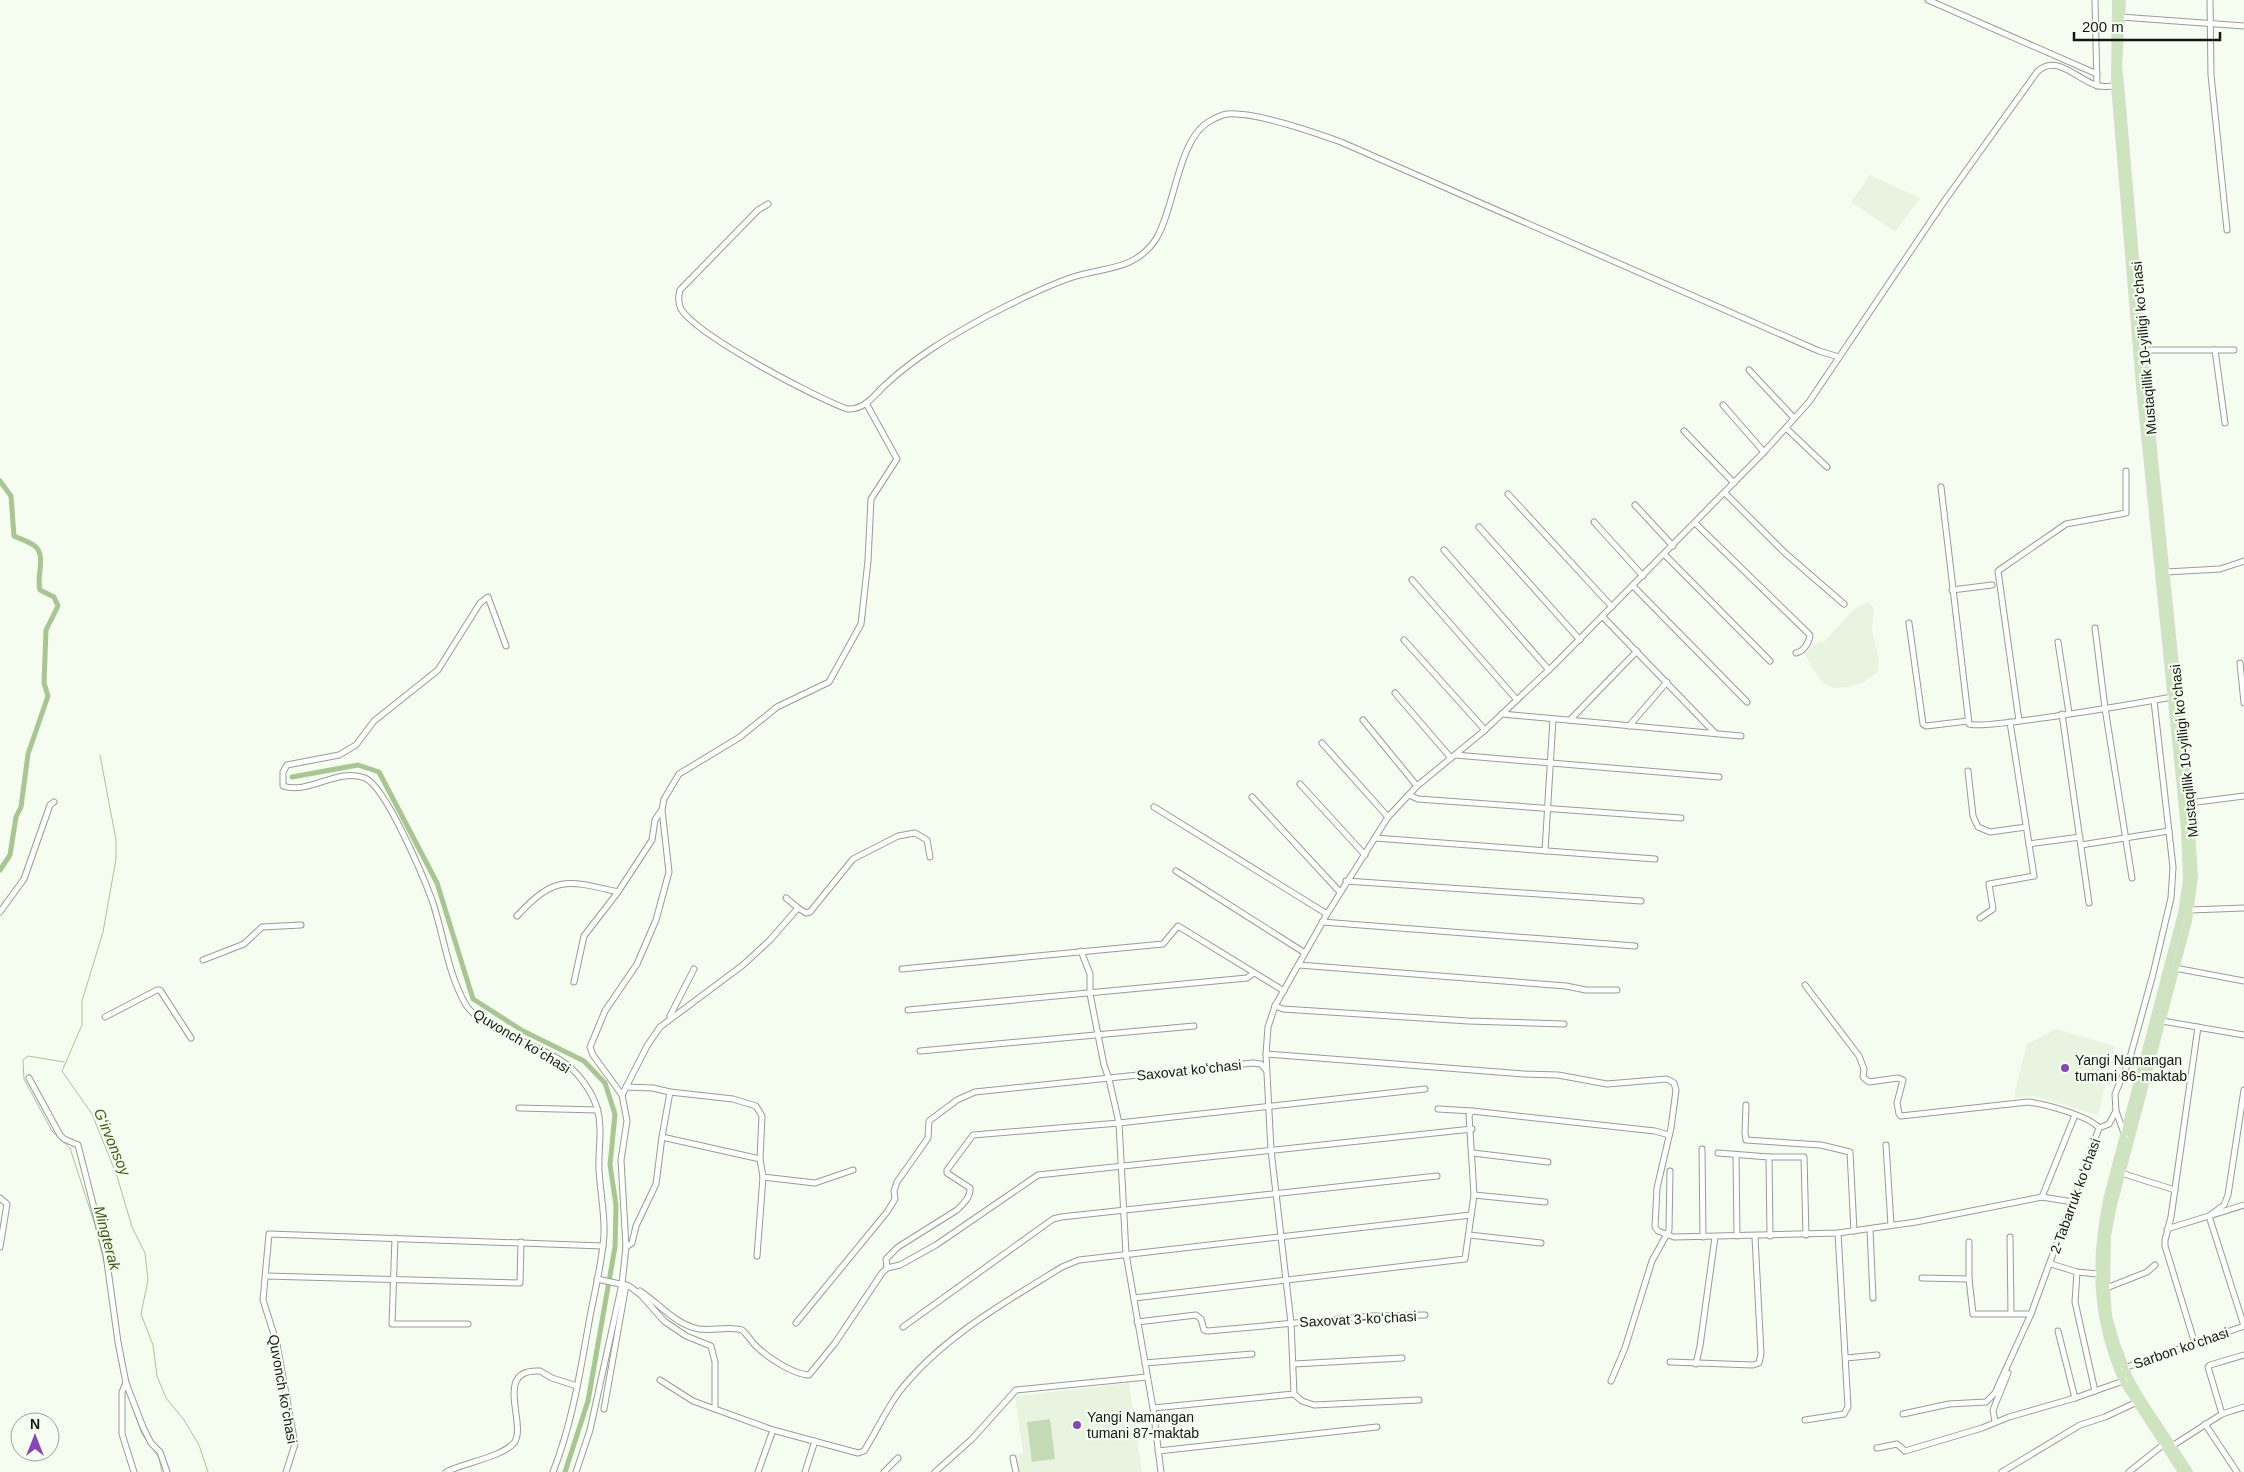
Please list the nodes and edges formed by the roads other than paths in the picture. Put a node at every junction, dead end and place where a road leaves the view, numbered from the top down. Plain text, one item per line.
1 (1928, 0) edge
2 (2095, 0) edge
3 (2116, 0) edge
4 (2122, 0) edge
5 (2210, 0) edge
6 (2121, 17) junction
7 (2209, 24) junction
8 (2244, 26) edge
9 (2097, 74) junction
10 (2097, 86) junction
11 (2115, 86) junction
12 (768, 204) dead end
13 (2227, 230) dead end
14 (2140, 350) junction
15 (2215, 350) junction
16 (2234, 350) dead end
17 (1839, 357) junction
18 (1749, 370) dead end
19 (866, 403) junction
20 (1723, 406) dead end
21 (1794, 418) junction
22 (2225, 424) dead end
23 (1786, 428) junction
24 (1684, 431) dead end
25 (1764, 452) junction
26 (1827, 467) dead end
27 (2126, 471) dead end
28 (1734, 483) junction
29 (1941, 487) dead end
30 (1725, 493) junction
31 (1508, 494) dead end
32 (1635, 505) dead end
33 (1594, 522) dead end
34 (1696, 523) junction
35 (1479, 527) dead end
36 (1673, 546) junction
37 (1444, 550) dead end
38 (1665, 555) junction
39 (2244, 561) edge
40 (2166, 572) junction
41 (1643, 576) junction
42 (1412, 580) dead end
43 (1992, 585) dead end
44 (1633, 586) junction
45 (1952, 590) junction
46 (1844, 604) dead end
47 (1612, 607) junction
48 (1603, 617) junction
49 (1909, 623) dead end
50 (2095, 628) dead end
51 (1404, 640) dead end
52 (1580, 640) junction
53 (2058, 642) dead end
54 (506, 646) dead end
55 (1637, 651) junction
56 (1796, 653) dead end
57 (1770, 661) dead end
58 (2240, 663) dead end
59 (1549, 670) junction
60 (1667, 682) junction
61 (2243, 690) edge
62 (1394, 693) dead end
63 (2172, 697) junction
64 (1517, 700) junction
65 (2154, 700) junction
66 (1747, 702) dead end
67 (2244, 703) edge
68 (2104, 708) junction
69 (2069, 713) junction
70 (1502, 714) junction
71 (2062, 714) junction
72 (1553, 719) junction
73 (1363, 720) dead end
74 (1570, 720) junction
75 (1968, 721) junction
76 (2019, 721) junction
77 (2010, 722) junction
78 (1629, 726) junction
79 (1485, 730) junction
80 (1716, 733) junction
81 (1741, 736) dead end
82 (1322, 743) dead end
83 (1453, 756) junction
84 (1550, 763) junction
85 (1968, 771) dead end
86 (1719, 777) dead end
87 (1300, 784) dead end
88 (1418, 786) junction
89 (1409, 795) junction
90 (2244, 796) edge
91 (1252, 797) dead end
92 (54, 802) dead end
93 (2189, 802) junction
94 (1154, 807) dead end
95 (1547, 808) junction
96 (662, 810) junction
97 (1388, 817) junction
98 (1681, 818) dead end
99 (2026, 827) junction
100 (2170, 831) junction
101 (2080, 837) junction
102 (1375, 838) junction
103 (2126, 838) junction
104 (2029, 844) junction
105 (2082, 844) junction
106 (1544, 850) junction
107 (1365, 855) junction
108 (930, 857) dead end
109 (1655, 859) dead end
110 (1176, 871) dead end
111 (2132, 878) dead end
112 (1346, 881) junction
113 (1340, 891) junction
114 (618, 892) junction
115 (786, 898) dead end
116 (1641, 902) dead end
117 (2089, 903) dead end
118 (798, 908) junction
119 (2244, 908) edge
120 (2190, 910) junction
121 (0, 912) edge
122 (1327, 914) junction
123 (517, 916) dead end
124 (1980, 918) dead end
125 (1322, 922) junction
126 (301, 925) dead end
127 (1635, 946) dead end
128 (1081, 951) junction
129 (1305, 953) junction
130 (203, 960) dead end
131 (1299, 965) junction
132 (2176, 968) junction
133 (694, 969) dead end
134 (902, 969) dead end
135 (1254, 973) junction
136 (2244, 981) edge
137 (574, 982) dead end
138 (1805, 985) dead end
139 (1617, 990) dead end
140 (1284, 991) junction
141 (1090, 994) junction
142 (1275, 1006) junction
143 (908, 1010) dead end
144 (106, 1017) dead end
145 (669, 1018) junction
146 (2162, 1021) junction
147 (1564, 1024) dead end
148 (1194, 1026) dead end
149 (2198, 1027) junction
150 (2244, 1035) edge
151 (1098, 1036) junction
152 (190, 1038) dead end
153 (920, 1051) dead end
154 (1266, 1054) junction
155 (1266, 1070) junction
156 (29, 1078) dead end
157 (1109, 1079) junction
158 (626, 1086) junction
159 (1426, 1089) dead end
160 (2244, 1090) edge
161 (670, 1092) junction
162 (622, 1095) junction
163 (1746, 1105) dead end
164 (1268, 1107) junction
165 (520, 1108) dead end
166 (1438, 1109) dead end
167 (598, 1110) junction
168 (1472, 1111) junction
169 (2116, 1111) junction
170 (2075, 1115) junction
171 (1119, 1123) junction
172 (2100, 1128) junction
173 (1472, 1129) junction
174 (1669, 1135) junction
175 (2125, 1136) junction
176 (662, 1137) junction
177 (1886, 1145) dead end
178 (1702, 1149) dead end
179 (1271, 1150) junction
180 (1473, 1153) junction
181 (1718, 1153) dead end
182 (1736, 1155) junction
183 (1769, 1157) junction
184 (760, 1158) junction
185 (1548, 1162) dead end
186 (1121, 1167) junction
187 (853, 1170) dead end
188 (1670, 1171) dead end
189 (2121, 1173) junction
190 (1437, 1176) dead end
191 (763, 1177) junction
192 (2175, 1190) junction
193 (1276, 1193) junction
194 (1474, 1195) junction
195 (2042, 1197) junction
196 (0, 1198) edge
197 (1545, 1202) dead end
198 (2072, 1202) junction
199 (2244, 1205) edge
200 (1123, 1211) junction
201 (1471, 1215) junction
202 (2209, 1216) junction
203 (1891, 1225) junction
204 (1870, 1229) junction
205 (2167, 1229) junction
206 (1854, 1231) junction
207 (1838, 1233) junction
208 (1469, 1235) junction
209 (1806, 1235) junction
210 (1282, 1236) junction
211 (1667, 1236) junction
212 (1737, 1236) junction
213 (1770, 1236) junction
214 (1703, 1237) junction
215 (1715, 1237) junction
216 (1755, 1237) junction
217 (2010, 1237) dead end
218 (395, 1238) junction
219 (521, 1242) junction
220 (1969, 1242) dead end
221 (1541, 1243) dead end
222 (603, 1246) junction
223 (0, 1247) edge
224 (626, 1247) junction
225 (1126, 1254) junction
226 (757, 1256) dead end
227 (2051, 1264) junction
228 (2155, 1265) dead end
229 (887, 1268) junction
230 (2077, 1272) junction
231 (2098, 1274) junction
232 (266, 1276) junction
233 (1922, 1278) dead end
234 (597, 1279) junction
235 (1969, 1279) junction
236 (393, 1280) junction
237 (1287, 1280) junction
238 (625, 1285) junction
239 (2102, 1289) junction
240 (1134, 1298) junction
241 (1873, 1298) dead end
242 (2011, 1313) junction
243 (2031, 1314) junction
244 (1426, 1315) dead end
245 (1137, 1322) junction
246 (796, 1323) dead end
247 (1291, 1323) junction
248 (468, 1324) dead end
249 (2025, 1324) junction
250 (2244, 1326) edge
251 (903, 1327) dead end
252 (2058, 1331) dead end
253 (2195, 1344) junction
254 (1252, 1354) dead end
255 (1877, 1355) dead end
256 (2244, 1355) edge
257 (1402, 1358) dead end
258 (1846, 1358) junction
259 (1670, 1362) dead end
260 (1145, 1363) junction
261 (1294, 1364) junction
262 (1696, 1364) junction
263 (2121, 1369) junction
264 (1147, 1377) junction
265 (660, 1380) dead end
266 (2126, 1380) junction
267 (1612, 1381) dead end
268 (126, 1382) junction
269 (577, 1386) junction
270 (2095, 1391) junction
271 (1294, 1394) junction
272 (2076, 1398) junction
273 (1419, 1400) dead end
274 (2137, 1402) junction
275 (1153, 1408) junction
276 (2243, 1408) edge
277 (604, 1409) dead end
278 (715, 1409) junction
279 (1902, 1414) dead end
280 (2222, 1414) junction
281 (1805, 1420) dead end
282 (1996, 1422) junction
283 (2205, 1424) junction
284 (1377, 1427) dead end
285 (773, 1430) junction
286 (815, 1441) junction
287 (2168, 1445) junction
288 (1877, 1448) dead end
289 (1158, 1451) junction
290 (898, 1458) dead end
291 (1013, 1458) dead end
292 (134, 1472) edge
293 (167, 1472) edge
294 (286, 1472) edge
295 (446, 1472) edge
296 (553, 1472) edge
297 (576, 1472) edge
298 (758, 1472) edge
299 (805, 1472) edge
300 (884, 1472) edge
301 (935, 1472) edge
302 (1016, 1472) edge
303 (1161, 1472) edge
304 (2002, 1472) edge
305 (2129, 1472) edge
306 (2182, 1472) edge
307 (2189, 1472) edge
308 (2237, 1472) edge

1 - 9 street
2 - 9 street
3 - 11 main road, Mustaqillik 10-yilligi ko'chasi
4 - 6 main road, Mustaqillik 10-yilligi ko'chasi
5 - 7 street
6 - 7 street
6 - 14 main road, Mustaqillik 10-yilligi ko'chasi
7 - 8 street
7 - 13 street
9 - 10 street
10 - 11 street
10 - 17 street
11 - 14 main road, Mustaqillik 10-yilligi ko'chasi
12 - 19 street
14 - 15 street
14 - 40 main road, Mustaqillik 10-yilligi ko'chasi
14 - 63 main road, Mustaqillik 10-yilligi ko'chasi
15 - 16 street
15 - 22 street
17 - 19 street
17 - 21 street
18 - 21 street
19 - 96 street
20 - 25 street
21 - 23 street
23 - 25 street
23 - 26 street
24 - 28 street
25 - 28 street
27 - 76 street
28 - 30 street
29 - 45 street
30 - 34 street
30 - 46 street
31 - 47 street
32 - 36 street
33 - 41 street
34 - 36 street
34 - 56 street
35 - 52 street
36 - 38 street
37 - 59 street
38 - 41 street
38 - 57 street
39 - 40 street
40 - 93 main road, Mustaqillik 10-yilligi ko'chasi
41 - 44 street
42 - 64 street
43 - 45 street
44 - 47 street
44 - 66 street
45 - 75 street
47 - 48 street
48 - 52 street
48 - 55 street
49 - 75 street
50 - 68 street
51 - 79 street
52 - 59 street
53 - 69 street
54 - 167 street, Quvonch koʻchasi
55 - 60 street
55 - 74 street
58 - 61 street
59 - 64 street
60 - 78 street
60 - 80 street
61 - 67 street
62 - 83 street
63 - 65 street
63 - 175 main road, Mustaqillik 10-yilligi ko'chasi
64 - 70 street
65 - 68 street
65 - 100 street
68 - 69 street
68 - 103 street
69 - 71 street
70 - 72 street
70 - 79 street
71 - 76 street
71 - 101 street
72 - 74 street
72 - 84 street
73 - 88 street
74 - 78 street
75 - 77 street
76 - 77 street
77 - 99 street
78 - 80 street
79 - 83 street
80 - 81 street
82 - 97 street
83 - 84 street
83 - 88 street
84 - 86 street
84 - 95 street
85 - 99 street
87 - 107 street
88 - 89 street
89 - 95 street
89 - 97 street
90 - 93 street
91 - 113 street
92 - 121 street
93 - 120 main road, Mustaqillik 10-yilligi ko'chasi
94 - 122 street
95 - 98 street
95 - 106 street
96 - 114 street
96 - 162 street
97 - 102 street
99 - 104 street
100 - 103 street
100 - 169 street
101 - 104 street
101 - 105 street
102 - 106 street
102 - 107 street
103 - 105 street
103 - 111 street
104 - 124 street
105 - 117 street
106 - 109 street
107 - 112 street
108 - 118 street
110 - 129 street
112 - 113 street
112 - 116 street
113 - 122 street
114 - 123 street
114 - 137 street
115 - 118 street
118 - 145 street
119 - 120 street
120 - 132 main road, Mustaqillik 10-yilligi ko'chasi
122 - 125 street
125 - 127 street
125 - 129 street
126 - 130 street
128 - 134 street
128 - 135 street
128 - 141 street
129 - 131 street
131 - 139 street
131 - 140 street
132 - 136 street
132 - 146 main road, Mustaqillik 10-yilligi ko'chasi
133 - 145 street
135 - 140 street
135 - 141 street
138 - 170 street
140 - 142 street
141 - 143 street
141 - 151 street
142 - 147 street
142 - 154 street
144 - 152 street
145 - 158 street
146 - 149 street
146 - 189 main road, Mustaqillik 10-yilligi ko'chasi
148 - 151 street
149 - 150 street
149 - 192 street
151 - 153 street
151 - 157 street
154 - 155 street
154 - 174 street
155 - 157 street, Saxovat koʻchasi
155 - 164 street
156 - 268 street
157 - 171 street
157 - 246 street, Saxovat koʻchasi
158 - 161 street
158 - 162 street
159 - 164 street
160 - 202 street
161 - 176 street
161 - 184 street
162 - 224 street
163 - 206 street
164 - 171 street
164 - 179 street
165 - 167 street
166 - 168 street
167 - 222 street, Quvonch koʻchasi
168 - 173 street
168 - 174 street
169 - 172 street
169 - 175 street
170 - 172 street
170 - 195 street
171 - 186 street
171 - 229 street
172 - 198 street, 2-Tabarruk koʻchasi
173 - 179 street
173 - 180 street
174 - 211 street
175 - 231 main road, Mustaqillik 10-yilligi ko'chasi
176 - 184 street
176 - 224 street
177 - 203 street
178 - 214 street
179 - 186 street
179 - 193 street
180 - 185 street
180 - 194 street
181 - 182 street
182 - 183 street
182 - 212 street
183 - 209 street
183 - 213 street
184 - 191 street
186 - 200 street
186 - 229 street
187 - 191 street
188 - 211 street
189 - 192 street
189 - 239 main road, Mustaqillik 10-yilligi ko'chasi
190 - 193 street
191 - 226 street
192 - 205 street
193 - 200 street
193 - 210 street
194 - 197 street
194 - 201 street
195 - 198 street
195 - 203 street
196 - 223 street
198 - 227 street, 2-Tabarruk koʻchasi
199 - 202 street
200 - 225 street
200 - 251 street
201 - 208 street
201 - 210 street
202 - 205 street
202 - 250 street
203 - 204 street
204 - 206 street
204 - 241 street
205 - 253 street
206 - 207 street
207 - 209 street
207 - 258 street
208 - 221 street
208 - 237 street
209 - 213 street
210 - 225 street
210 - 237 street
211 - 214 street
211 - 267 street
212 - 215 street
212 - 216 street
213 - 216 street
214 - 215 street
215 - 262 street
216 - 262 street
217 - 242 street
218 - 219 street, Quvonch koʻchasi
218 - 232 street, Quvonch koʻchasi
218 - 236 street
219 - 222 street, Quvonch koʻchasi
219 - 236 street
220 - 235 street
222 - 234 street, Quvonch koʻchasi
224 - 238 street
225 - 240 street
225 - 286 street
227 - 230 street, 2-Tabarruk koʻchasi
227 - 243 street, 2-Tabarruk koʻchasi
228 - 239 street
229 - 238 street
230 - 231 street, 2-Tabarruk koʻchasi
230 - 270 street
231 - 239 main road, Mustaqillik 10-yilligi ko'chasi
232 - 236 street
232 - 294 street, Quvonch koʻchasi
233 - 235 street
234 - 238 street
234 - 269 street, Quvonch koʻchasi
235 - 242 street
236 - 248 street
237 - 240 street
237 - 247 street
238 - 277 street
238 - 278 street
238 - 297 street
239 - 263 main road, Mustaqillik 10-yilligi ko'chasi
240 - 245 street
242 - 243 street
243 - 249 street, 2-Tabarruk koʻchasi
244 - 247 street, Saxovat 3-koʻchasi
245 - 247 street
245 - 260 street
247 - 261 street
249 - 279 street, 2-Tabarruk koʻchasi
249 - 282 street, 2-Tabarruk koʻchasi
250 - 253 street, Sarbon koʻchasi
252 - 272 street
253 - 263 street, Sarbon koʻchasi
254 - 260 street
255 - 258 street
256 - 280 street
257 - 261 street
258 - 281 street
259 - 262 street
260 - 264 street
261 - 271 street
263 - 266 main road, Mustaqillik 10-yilligi ko'chasi
264 - 275 street
264 - 301 street
265 - 278 street
266 - 270 street
266 - 274 main road, Mustaqillik 10-yilligi ko'chasi
266 - 287 main road, Mustaqillik 10-yilligi ko'chasi
268 - 292 street
268 - 293 street
269 - 295 street
269 - 296 street, Quvonch koʻchasi
270 - 272 street
271 - 273 street
271 - 275 street
272 - 282 street
274 - 287 main road, Mustaqillik 10-yilligi ko'chasi
274 - 304 street
275 - 289 street
276 - 280 street
278 - 285 street
280 - 283 street
282 - 288 street
283 - 287 street
283 - 308 street
284 - 289 street
285 - 286 street
285 - 298 street
286 - 299 street
287 - 305 street
287 - 306 main road, Mustaqillik 10-yilligi ko'chasi
287 - 307 main road, Mustaqillik 10-yilligi ko'chasi
289 - 303 street
290 - 300 street
291 - 302 street

